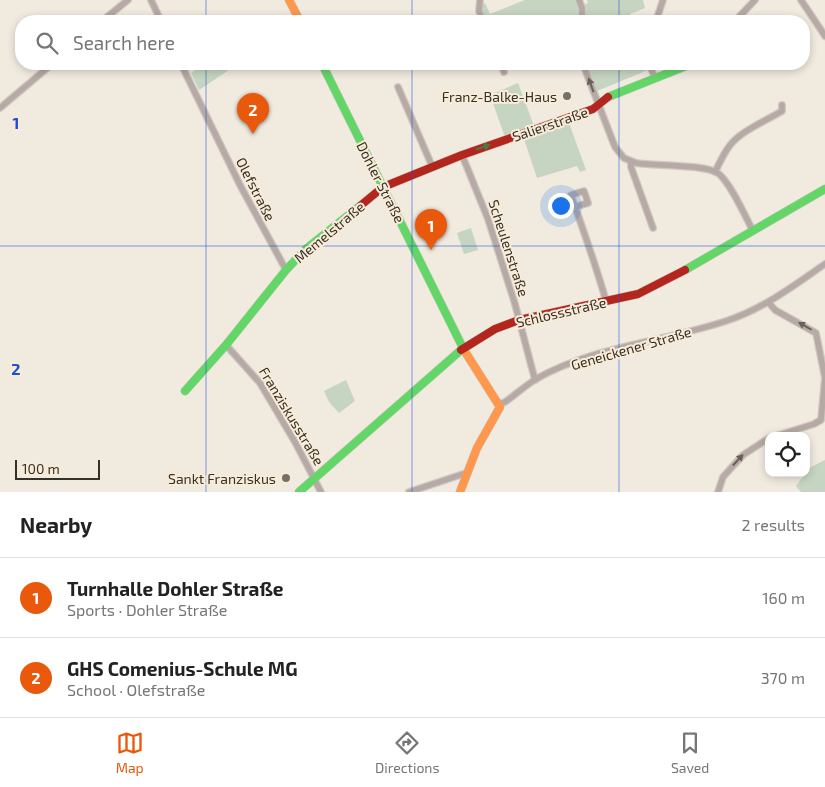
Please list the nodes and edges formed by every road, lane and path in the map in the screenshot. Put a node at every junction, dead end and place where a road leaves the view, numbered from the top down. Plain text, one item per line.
1 (128, 0) edge
2 (151, 0) edge
3 (289, 0) edge
4 (480, 0) edge
5 (579, 0) edge
6 (663, 0) edge
7 (755, 0) edge
8 (801, 0) edge
9 (109, 15) edge
10 (158, 15) edge
11 (297, 15) edge
12 (481, 15) edge
13 (582, 15) edge
14 (658, 15) edge
15 (741, 15) edge
16 (825, 36) edge
17 (45, 70) edge
18 (184, 70) edge
19 (325, 70) edge
20 (585, 70) edge
21 (652, 70) edge
22 (676, 70) edge
23 (655, 78) junction
24 (398, 87) dead end
25 (782, 104) dead end
26 (599, 105) junction
27 (0, 108) edge
28 (462, 155) junction
29 (631, 162) junction
30 (432, 166) junction
31 (716, 172) junction
32 (383, 187) junction
33 (825, 190) edge
34 (575, 207) dead end
35 (653, 228) dead end
36 (753, 231) junction
37 (825, 264) edge
38 (286, 270) junction
39 (606, 302) junction
40 (768, 303) junction
41 (519, 320) junction
42 (226, 345) junction
43 (463, 348) junction
44 (535, 380) junction
45 (185, 391) dead end
46 (499, 404) junction
47 (789, 432) edge
48 (765, 441) edge
49 (466, 473) junction
50 (315, 478) junction
51 (299, 492) edge
52 (321, 492) edge
53 (409, 492) edge
54 (460, 492) edge
55 (718, 492) edge

1 - 9 street
2 - 10 street
3 - 11 street
4 - 12 street
5 - 13 street
6 - 14 street
7 - 15 street
8 - 16 street
17 - 27 street
18 - 38 street, Olefstraße
19 - 32 street, Dohler Straße
26 -> 20 street
21 - 23 street
22 - 23 street, Salierstraße
23 - 26 street, Salierstraße
24 - 30 street
25 - 31 street
28 -> 26 street, Salierstraße
26 - 29 street
28 - 30 street, Memelstraße
28 - 41 street, Scheulenstraße
29 - 31 street
29 - 35 street
30 - 32 street, Memelstraße
31 - 36 street
32 - 38 street, Memelstraße
32 - 43 street, Dohler Straße
33 - 36 street, Schlossstraße
34 - 39 street
36 - 39 street, Schlossstraße
37 - 40 street, Geneickener Straße
38 - 42 street, Memelstraße
39 - 41 street, Schlossstraße
40 - 44 street, Geneickener Straße
47 -> 40 street
41 - 43 street, Schlossstraße
41 - 44 street, Scheulenstraße
42 - 45 street, Memelstraße
42 - 50 street, Franziskusstraße
43 - 46 street, Dohler Straße
43 - 50 street, Schlossstraße
44 - 46 street, Geneickener Straße
46 - 49 street
55 -> 48 street
49 - 53 street
49 - 54 street
50 - 51 street, Schlossstraße
50 - 52 street, Franziskusstraße

